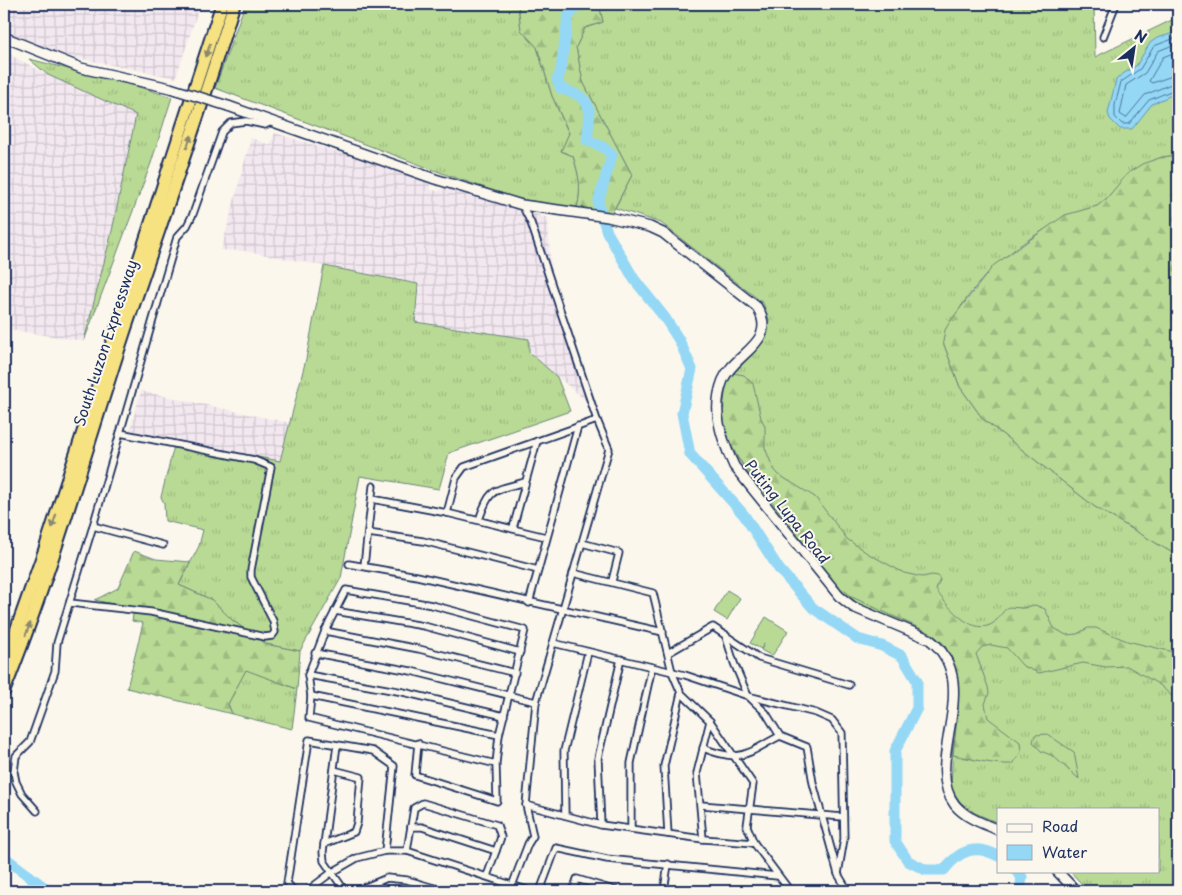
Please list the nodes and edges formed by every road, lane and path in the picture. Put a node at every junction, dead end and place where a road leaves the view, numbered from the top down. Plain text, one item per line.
1 (222, 4) edge
2 (234, 4) edge
3 (1116, 4) edge
4 (4, 37) edge
5 (1103, 37) dead end
6 (271, 122) junction
7 (522, 205) junction
8 (597, 420) junction
9 (578, 426) junction
10 (120, 433) junction
11 (537, 441) junction
12 (525, 482) junction
13 (373, 486) dead end
14 (372, 499) junction
15 (446, 513) junction
16 (479, 520) junction
17 (93, 526) junction
18 (513, 528) junction
19 (368, 533) junction
20 (546, 537) junction
21 (582, 543) junction
22 (163, 545) dead end
23 (349, 564) dead end
24 (364, 566) junction
25 (538, 570) junction
26 (573, 572) junction
27 (612, 582) junction
28 (70, 603) junction
29 (529, 603) junction
30 (562, 610) junction
31 (335, 612) junction
32 (325, 631) junction
33 (663, 632) junction
34 (725, 634) junction
35 (553, 643) junction
36 (520, 652) junction
37 (588, 652) junction
38 (668, 653) junction
39 (315, 654) junction
40 (621, 659) junction
41 (4, 664) edge
42 (652, 667) junction
43 (672, 672) junction
44 (515, 674) junction
45 (308, 675) junction
46 (849, 685) dead end
47 (4, 691) edge
48 (681, 693) junction
49 (311, 696) junction
50 (509, 696) junction
51 (748, 696) junction
52 (536, 702) junction
53 (504, 716) junction
54 (710, 721) junction
55 (500, 735) junction
56 (780, 736) junction
57 (418, 743) junction
58 (337, 745) junction
59 (703, 748) junction
60 (735, 758) junction
61 (496, 764) junction
62 (334, 770) junction
63 (526, 805) junction
64 (701, 805) junction
65 (751, 808) junction
66 (37, 811) dead end
67 (565, 815) junction
68 (823, 815) junction
69 (844, 817) junction
70 (601, 825) junction
71 (411, 827) junction
72 (631, 829) junction
73 (997, 830) edge
74 (668, 834) junction
75 (704, 839) junction
76 (754, 843) junction
77 (324, 844) junction
78 (385, 851) junction
79 (407, 851) junction
80 (496, 851) junction
81 (668, 864) junction
82 (1058, 872) edge
83 (331, 873) junction
84 (838, 874) junction
85 (487, 876) junction
86 (777, 876) junction
87 (512, 884) junction
88 (294, 891) edge
89 (307, 891) edge
90 (345, 891) edge
91 (356, 891) edge
92 (444, 891) edge
93 (510, 891) edge
94 (530, 891) edge
95 (540, 891) edge
96 (573, 891) edge
97 (617, 891) edge
98 (664, 891) edge
99 (790, 891) edge
100 (848, 891) edge
101 (1076, 891) edge

1 -> 41 highway, South Luzon Expressway
47 -> 2 highway, South Luzon Expressway
3 - 5 street
4 - 6 street, bridge
6 - 7 street
6 - 10 street
7 - 8 street
7 - 73 street, Puting Lupa Road
8 - 9 street
8 - 21 street
9 - 11 street
9 - 20 street
10 - 17 street
10 - 28 street
11 - 12 street
11 - 15 street
12 - 16 street
12 - 18 street
13 - 14 street
14 - 15 street
14 - 19 street
15 - 16 street
16 - 18 street
17 - 22 street
17 - 28 street
18 - 20 street
19 - 24 street
19 - 25 street
20 - 25 street
21 - 26 street
21 - 27 street
23 - 24 street
24 - 29 street
25 - 29 street
26 - 27 street
26 - 30 street
27 - 33 street
28 - 66 street
29 - 30 street
30 - 33 street
30 - 35 street
31 - 32 street
31 - 36 street
31 - 36 street
32 - 39 street
32 - 44 street
33 - 38 street
34 - 38 street
34 - 46 street
34 - 51 street
35 - 37 street
35 - 52 street
36 - 44 street
37 - 40 street
37 - 67 street
38 - 43 street
39 - 45 street
39 - 50 street
40 - 42 street
40 - 70 street
42 - 43 street
42 - 72 street
43 - 48 street
43 - 51 street
44 - 50 street
45 - 49 street
45 - 53 street
48 - 54 street
48 - 74 street
49 - 55 street
49 - 57 street
50 - 52 street
50 - 53 street
51 - 56 street
51 - 69 street
52 - 63 street
53 - 55 street
54 - 59 street
54 - 60 street
55 - 61 street
56 - 60 street
56 - 68 street
57 - 61 street
57 - 61 street
58 - 62 street
58 - 78 street
58 - 88 street
59 - 60 street
59 - 64 street
60 - 65 street
62 - 77 street
62 - 77 street
63 - 67 street
63 - 87 street
64 - 65 street
64 - 75 street
65 - 68 street
65 - 76 street
67 - 70 street
68 - 69 street
68 - 84 street
69 - 84 street
70 - 72 street
71 - 79 street
71 - 80 street
71 - 80 street
72 - 74 street
74 - 75 street
75 - 76 street
76 - 86 street
77 - 83 street
78 - 79 street
78 - 83 street
79 - 85 street
80 - 85 street
81 - 86 street
81 - 95 street
81 - 98 street
82 - 101 street
83 - 89 street
83 - 90 street
84 - 100 street
85 - 87 street
86 - 99 street
87 - 93 street
87 - 94 street
91 - 92 street
96 - 97 street

